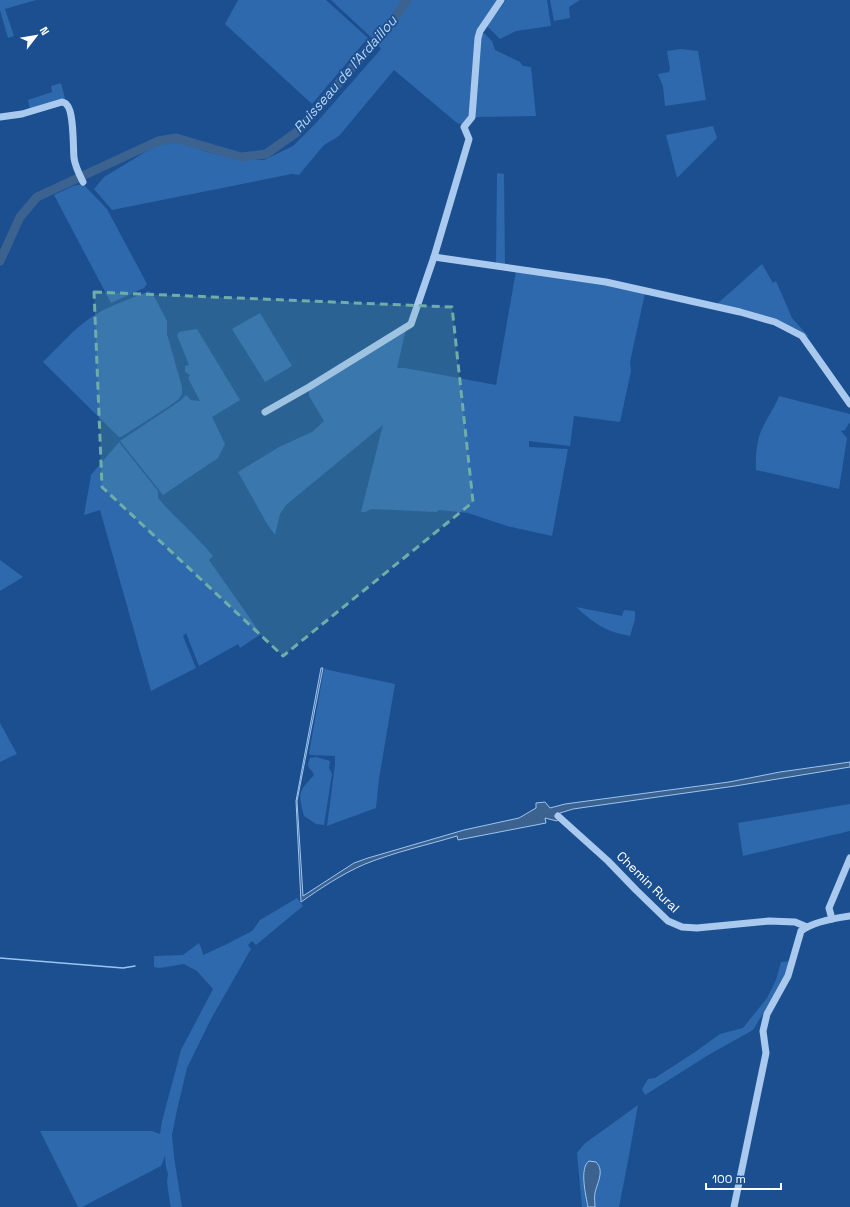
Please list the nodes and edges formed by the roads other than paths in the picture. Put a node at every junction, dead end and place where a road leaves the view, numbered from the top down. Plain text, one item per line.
1 (501, 0) edge
2 (0, 117) edge
3 (83, 182) dead end
4 (434, 257) junction
5 (850, 404) edge
6 (265, 412) dead end
7 (558, 816) dead end
8 (850, 858) edge
9 (850, 916) edge
10 (832, 919) junction
11 (807, 927) junction
12 (734, 1207) edge

1 - 4 street
2 - 3 street
4 - 5 street
4 - 6 street
7 - 11 street, Chemin Rural
8 - 10 street
9 - 10 street
10 - 11 street
11 - 12 street

